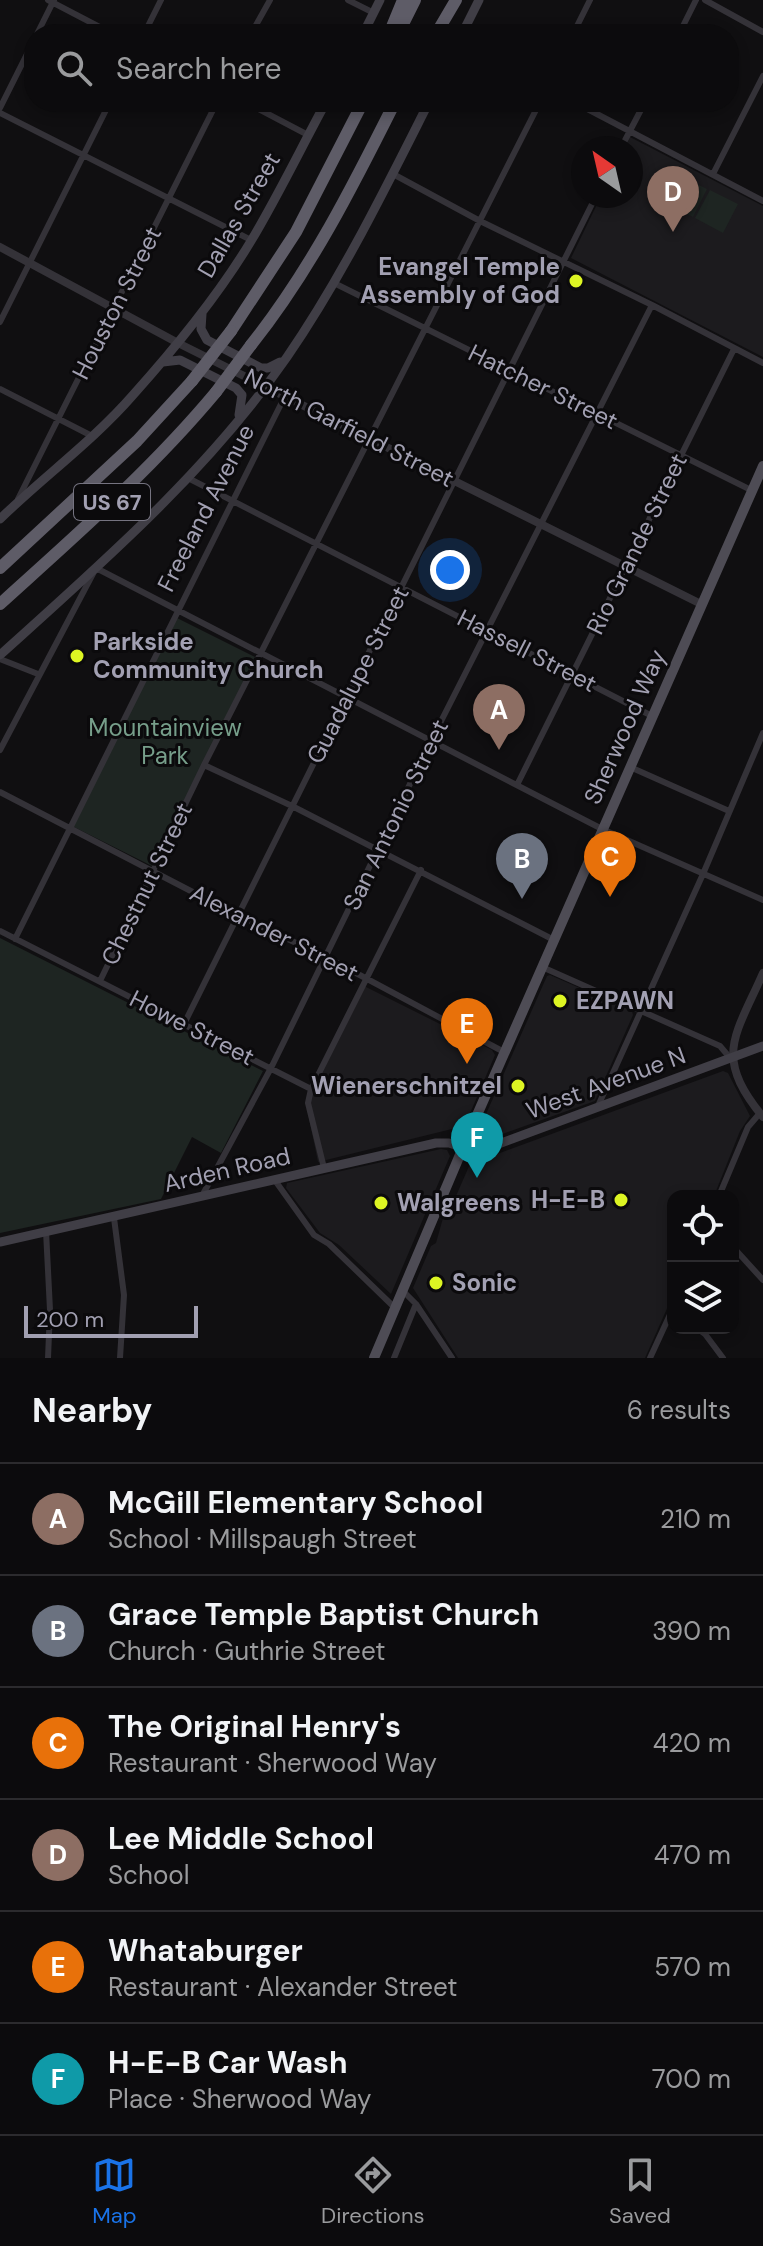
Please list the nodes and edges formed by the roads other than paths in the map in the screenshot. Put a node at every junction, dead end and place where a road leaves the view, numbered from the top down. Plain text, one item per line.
1 (161, 0) edge
2 (270, 0) edge
3 (348, 0) edge
4 (380, 0) edge
5 (403, 0) edge
6 (415, 0) edge
7 (446, 0) edge
8 (456, 0) edge
9 (479, 0) edge
10 (590, 0) edge
11 (696, 0) edge
12 (705, 0) edge
13 (51, 1) edge
14 (374, 13) junction
15 (41, 24) edge
16 (94, 24) edge
17 (149, 24) edge
18 (257, 24) edge
19 (368, 24) edge
20 (393, 24) edge
21 (403, 24) edge
22 (434, 24) edge
23 (442, 24) edge
24 (467, 24) edge
25 (578, 24) edge
26 (684, 24) edge
27 (763, 32) edge
28 (24, 61) edge
29 (763, 76) edge
30 (0, 111) edge
31 (105, 112) edge
32 (212, 112) edge
33 (264, 112) edge
34 (321, 112) edge
35 (356, 112) edge
36 (390, 112) edge
37 (424, 112) edge
38 (535, 112) edge
39 (594, 112) edge
40 (640, 112) edge
41 (630, 130) junction
42 (308, 135) junction
43 (627, 136) edge
44 (83, 156) junction
45 (393, 174) junction
46 (713, 174) junction
47 (169, 199) junction
48 (763, 201) edge
49 (590, 208) edge
50 (480, 221) junction
51 (251, 240) junction
52 (0, 247) edge
53 (563, 260) junction
54 (30, 263) junction
55 (334, 283) junction
56 (652, 305) junction
57 (113, 310) junction
58 (203, 311) junction
59 (0, 322) edge
60 (425, 329) junction
61 (178, 343) junction
62 (734, 349) junction
63 (286, 358) junction
64 (162, 362) junction
65 (763, 363) edge
66 (510, 371) junction
67 (265, 386) junction
68 (0, 389) edge
69 (285, 396) junction
70 (598, 414) junction
71 (58, 419) junction
72 (239, 419) junction
73 (92, 436) junction
74 (370, 439) junction
75 (680, 455) junction
76 (763, 466) edge
77 (188, 478) junction
78 (454, 481) junction
79 (753, 491) junction
80 (231, 502) junction
81 (16, 503) junction
82 (58, 516) junction
83 (0, 519) edge
84 (543, 525) junction
85 (317, 544) junction
86 (62, 548) junction
87 (0, 558) edge
88 (627, 567) junction
89 (0, 568) edge
90 (96, 568) junction
91 (402, 587) junction
92 (0, 604) edge
93 (701, 604) junction
94 (0, 611) edge
95 (176, 611) junction
96 (488, 631) junction
97 (261, 654) junction
98 (0, 657) edge
99 (38, 674) junction
100 (573, 675) junction
101 (347, 698) junction
102 (652, 716) junction
103 (763, 733) edge
104 (431, 741) junction
105 (0, 750) edge
106 (204, 765) junction
107 (630, 767) junction
108 (518, 783) junction
109 (0, 792) edge
110 (292, 806) junction
111 (729, 811) junction
112 (69, 826) junction
113 (602, 829) junction
114 (378, 850) junction
115 (421, 870) junction
116 (153, 871) junction
117 (703, 874) junction
118 (763, 900) edge
119 (239, 916) junction
120 (0, 931) edge
121 (15, 939) junction
122 (554, 940) junction
123 (326, 957) junction
124 (542, 967) junction
125 (763, 973) edge
126 (365, 980) junction
127 (100, 981) junction
128 (640, 1009) junction
129 (184, 1024) junction
130 (763, 1046) edge
131 (504, 1052) junction
132 (731, 1059) junction
133 (271, 1068) junction
134 (311, 1089) junction
135 (598, 1108) junction
136 (761, 1115) edge
137 (463, 1148) junction
138 (324, 1168) junction
139 (274, 1179) junction
140 (722, 1190) edge
141 (202, 1196) junction
142 (114, 1218) junction
143 (46, 1231) junction
144 (0, 1242) edge
145 (739, 1254) edge
146 (763, 1280) edge
147 (403, 1291) junction
148 (416, 1304) junction
149 (395, 1308) junction
150 (667, 1322) edge
151 (703, 1334) edge
152 (48, 1358) edge
153 (120, 1358) edge
154 (374, 1358) edge
155 (394, 1358) edge
156 (452, 1358) edge
157 (650, 1358) edge
158 (723, 1358) edge

1 - 17 street
2 - 18 street
3 - 14 street
4 - 14 main road
5 - 20 highway
6 - 21 highway
7 - 22 highway
8 - 23 highway
9 - 24 main road
10 - 25 street
11 - 26 street
12 - 27 street
13 - 15 street
13 - 16 street
14 - 19 main road
28 - 30 street
29 - 46 street
30 - 44 street
31 - 44 street
32 - 47 street, Houston Street
33 - 42 street
34 - 42 main road, Dallas Street
35 - 82 highway, US 67, bridge
36 - 86 highway, US 67, bridge
37 - 45 main road
38 - 50 street, Chestnut Street
39 - 41 street
40 - 41 street
41 - 43 street
41 - 46 street
42 - 51 main road, Dallas Street
44 - 47 street
44 - 54 street
45 - 50 street
45 - 55 main road
46 - 48 street
47 - 51 street
47 - 57 street, Houston Street
49 - 53 street, Guadalupe Street
50 - 53 street
50 - 60 street, Chestnut Street
51 - 58 main road, Dallas Street
52 - 54 street, North Garfield Street
53 - 56 street
53 - 66 street, Guadalupe Street
54 - 57 street, North Garfield Street
54 - 59 street
55 - 60 street, Hatcher Street
55 - 63 main road
56 - 62 street
56 - 70 street, San Antonio Street
57 - 61 street, North Garfield Street
57 - 71 street, Houston Street
58 - 61 main road, Dallas Street
58 - 63 main road
60 - 66 street, Hatcher Street
60 - 74 street, Chestnut Street
61 - 64 main road, Dallas Street
61 - 67 street, North Garfield Street
62 - 65 street
62 - 75 street, Rio Grande Street
63 - 67 main road
64 - 72 main road
64 - 73 main road, Dallas Street
66 - 70 street, Hatcher Street
66 - 78 street, Guadalupe Street
67 - 69 street, North Garfield Street
67 - 72 main road
68 - 71 street
69 - 74 street, North Garfield Street
69 - 80 street, Freeland Avenue
70 - 75 street, Hatcher Street
70 - 84 street, San Antonio Street
71 - 73 street
71 - 81 street, Houston Street
72 - 77 main road
73 - 81 main road, Dallas Street
74 - 78 street, North Garfield Street
74 - 85 street, Chestnut Street
75 - 79 street, Hatcher Street
75 - 88 street, Rio Grande Street
76 - 79 main road, Sherwood Way
77 - 80 street, Hassell Street
77 - 90 main road
78 - 84 street, North Garfield Street
78 - 91 street, Guadalupe Street
79 - 93 main road, Sherwood Way
80 - 85 street, Hassell Street
80 - 95 street, Freeland Avenue
81 - 83 main road, Dallas Street
82 - 87 highway
82 - 89 highway, US 67
84 - 88 street, North Garfield Street
84 - 96 street, San Antonio Street
85 - 91 street, Hassell Street
85 - 97 street, Chestnut Street
86 - 92 highway, US 67
86 - 94 highway
88 - 93 street, North Garfield Street
88 - 100 street, Rio Grande Street
90 - 95 street
90 - 98 main road
90 - 99 street
91 - 96 street, Hassell Street
91 - 101 street, Guadalupe Street
93 - 102 main road, Sherwood Way
95 - 97 street
95 - 112 street, Freeland Avenue
96 - 100 street, Hassell Street
96 - 104 street, San Antonio Street
97 - 101 street
97 - 106 street, Chestnut Street
98 - 99 street
99 - 105 street
100 - 102 street, Hassell Street
100 - 108 street, Rio Grande Street
101 - 104 street
101 - 110 street, Guadalupe Street
102 - 107 main road, Sherwood Way
103 - 111 street
104 - 108 street
104 - 114 street, San Antonio Street
106 - 110 street
106 - 116 street, Chestnut Street
107 - 111 street
107 - 113 main road, Sherwood Way
108 - 113 street
109 - 112 street, Alexander Street
110 - 114 street
110 - 119 street, Guadalupe Street
111 - 117 street
112 - 116 street, Alexander Street
112 - 121 street, Freeland Avenue
113 - 117 street
113 - 122 main road, Sherwood Way
114 - 115 street
114 - 123 street, San Antonio Street
115 - 122 street
115 - 126 street
116 - 119 street, Alexander Street
116 - 127 street, Chestnut Street
117 - 118 street
117 - 128 street
119 - 123 street, Alexander Street
119 - 129 street, Guadalupe Street
120 - 121 street, Howe Street
121 - 127 street, Howe Street
122 - 124 main road, Sherwood Way
123 - 126 street, Alexander Street
123 - 133 street, San Antonio Street
124 - 128 street
124 - 131 main road, Sherwood Way
125 - 132 street
126 - 131 street, Alexander Street
126 - 134 street
127 - 129 street, Howe Street
128 - 132 street
128 - 135 street
129 - 133 street, Howe Street
130 - 132 main road, West Avenue N
131 - 137 main road, Sherwood Way
132 - 135 main road, West Avenue N
132 - 136 street
133 - 134 street, Howe Street
133 - 141 street, San Antonio Street
134 - 138 street
135 - 137 main road, West Avenue N
136 - 140 street
137 - 138 main road, Arden Road
137 - 147 main road, Sherwood Way
138 - 139 main road, Arden Road
139 - 141 main road, Arden Road
139 - 149 street
141 - 142 main road, Arden Road
142 - 143 main road, Arden Road
142 - 153 street
143 - 144 main road, Arden Road
143 - 152 street
145 - 146 street
147 - 148 street
147 - 149 main road, Sherwood Way
148 - 155 street
148 - 156 street
149 - 154 main road, Sherwood Way
150 - 157 street
151 - 158 street

